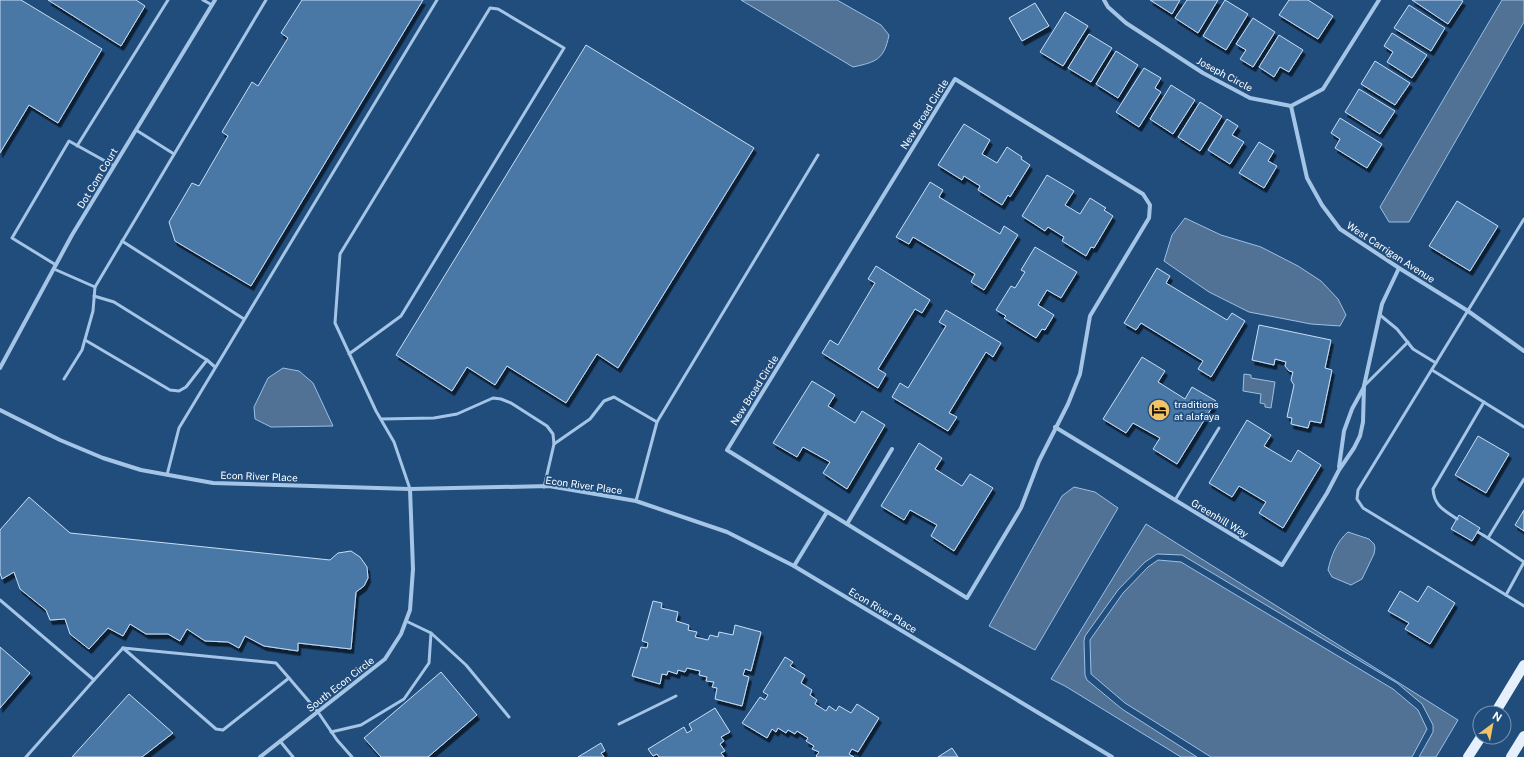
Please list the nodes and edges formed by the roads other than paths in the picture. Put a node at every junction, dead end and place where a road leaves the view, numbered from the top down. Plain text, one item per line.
1 (168, 0) edge
2 (203, 0) edge
3 (215, 0) edge
4 (266, 0) edge
5 (437, 0) edge
6 (1104, 0) edge
7 (1379, 0) edge
8 (212, 5) junction
9 (1291, 106) junction
10 (136, 130) junction
11 (77, 146) junction
12 (174, 154) junction
13 (818, 155) dead end
14 (114, 166) junction
15 (1524, 219) edge
16 (122, 241) junction
17 (55, 267) junction
18 (1399, 268) junction
19 (95, 287) junction
20 (94, 296) junction
21 (1468, 311) junction
22 (1380, 315) junction
23 (244, 319) junction
24 (85, 340) junction
25 (1408, 342) junction
26 (1524, 351) edge
27 (349, 354) junction
28 (207, 360) junction
29 (1436, 363) junction
30 (215, 367) junction
31 (0, 368) edge
32 (1432, 370) junction
33 (64, 379) dead end
34 (1364, 386) junction
35 (1484, 402) junction
36 (0, 410) edge
37 (381, 419) junction
38 (657, 422) junction
39 (1055, 427) junction
40 (1524, 427) edge
41 (1219, 428) dead end
42 (554, 444) junction
43 (892, 449) dead end
44 (1339, 470) junction
45 (167, 475) junction
46 (1524, 479) edge
47 (544, 487) junction
48 (410, 489) junction
49 (1175, 500) junction
50 (636, 501) junction
51 (827, 512) junction
52 (1458, 519) dead end
53 (847, 524) junction
54 (1478, 532) dead end
55 (1488, 538) junction
56 (1524, 562) edge
57 (794, 566) junction
58 (1506, 595) junction
59 (0, 600) edge
60 (1524, 606) edge
61 (406, 620) junction
62 (431, 633) junction
63 (123, 648) junction
64 (1524, 665) edge
65 (289, 678) junction
66 (94, 680) junction
67 (676, 696) dead end
68 (1500, 705) edge
69 (318, 712) junction
70 (509, 717) dead end
71 (619, 724) dead end
72 (331, 732) junction
73 (1524, 736) edge
74 (280, 741) junction
75 (1475, 745) edge
76 (1477, 745) edge
77 (26, 757) edge
78 (260, 757) edge
79 (292, 757) edge
80 (352, 757) edge
81 (1112, 757) edge
82 (1468, 757) edge
83 (1472, 757) edge
84 (1511, 757) edge

1 - 11 lane
2 - 8 lane
3 - 8 street, Dot Com Court
4 - 12 lane
5 - 23 lane
6 - 9 street, Joseph Circle
7 - 9 street
8 - 10 street, Dot Com Court
9 - 18 street, West Carrigan Avenue
10 - 12 lane
10 - 14 street, Dot Com Court
11 - 14 lane
11 - 17 lane
12 - 16 lane
13 - 38 lane
14 - 17 street, Dot Com Court
15 - 21 lane
16 - 19 lane
16 - 23 lane
17 - 19 lane
17 - 31 street, Dot Com Court
18 - 21 street, West Carrigan Avenue
18 - 22 street, Greenhill Way
19 - 20 lane
20 - 24 lane
20 - 28 lane
21 - 26 street, West Carrigan Avenue
21 - 29 lane
22 - 25 lane
22 - 34 street, Greenhill Way
23 - 30 lane
24 - 28 lane
24 - 33 lane
25 - 29 lane
25 - 34 lane
27 - 27 lane
27 - 37 lane
28 - 30 lane
29 - 32 lane
30 - 45 lane
32 - 35 lane
32 - 58 lane
34 - 44 street, Greenhill Way
34 - 44 street, Greenhill Way
35 - 40 lane
35 - 52 lane
36 - 45 street, Econ River Place
37 - 42 lane
37 - 48 lane
38 - 42 lane
38 - 50 lane
39 - 49 street, Greenhill Way
39 - 51 street, New Broad Circle
39 - 53 street, New Broad Circle
41 - 49 lane
42 - 47 lane
43 - 53 street
44 - 49 street, Greenhill Way
45 - 48 street, Econ River Place
46 - 55 lane
47 - 48 street, Econ River Place
47 - 50 street, Econ River Place
48 - 61 street, South Econ Circle
50 - 57 street, Econ River Place
51 - 53 street, New Broad Circle
51 - 57 street
54 - 55 lane
55 - 56 lane
56 - 58 lane
57 - 81 street, Econ River Place
58 - 60 lane
59 - 66 lane
61 - 62 lane
61 - 69 street, South Econ Circle
62 - 70 lane
62 - 72 lane
63 - 65 lane
63 - 65 lane
63 - 66 lane
64 - 68 main road
65 - 69 lane
66 - 77 lane
67 - 71 lane
69 - 72 lane
69 - 74 street, South Econ Circle
72 - 80 lane
73 - 84 main road
74 - 78 street, South Econ Circle
74 - 79 lane
75 - 82 main road
76 - 83 main road

